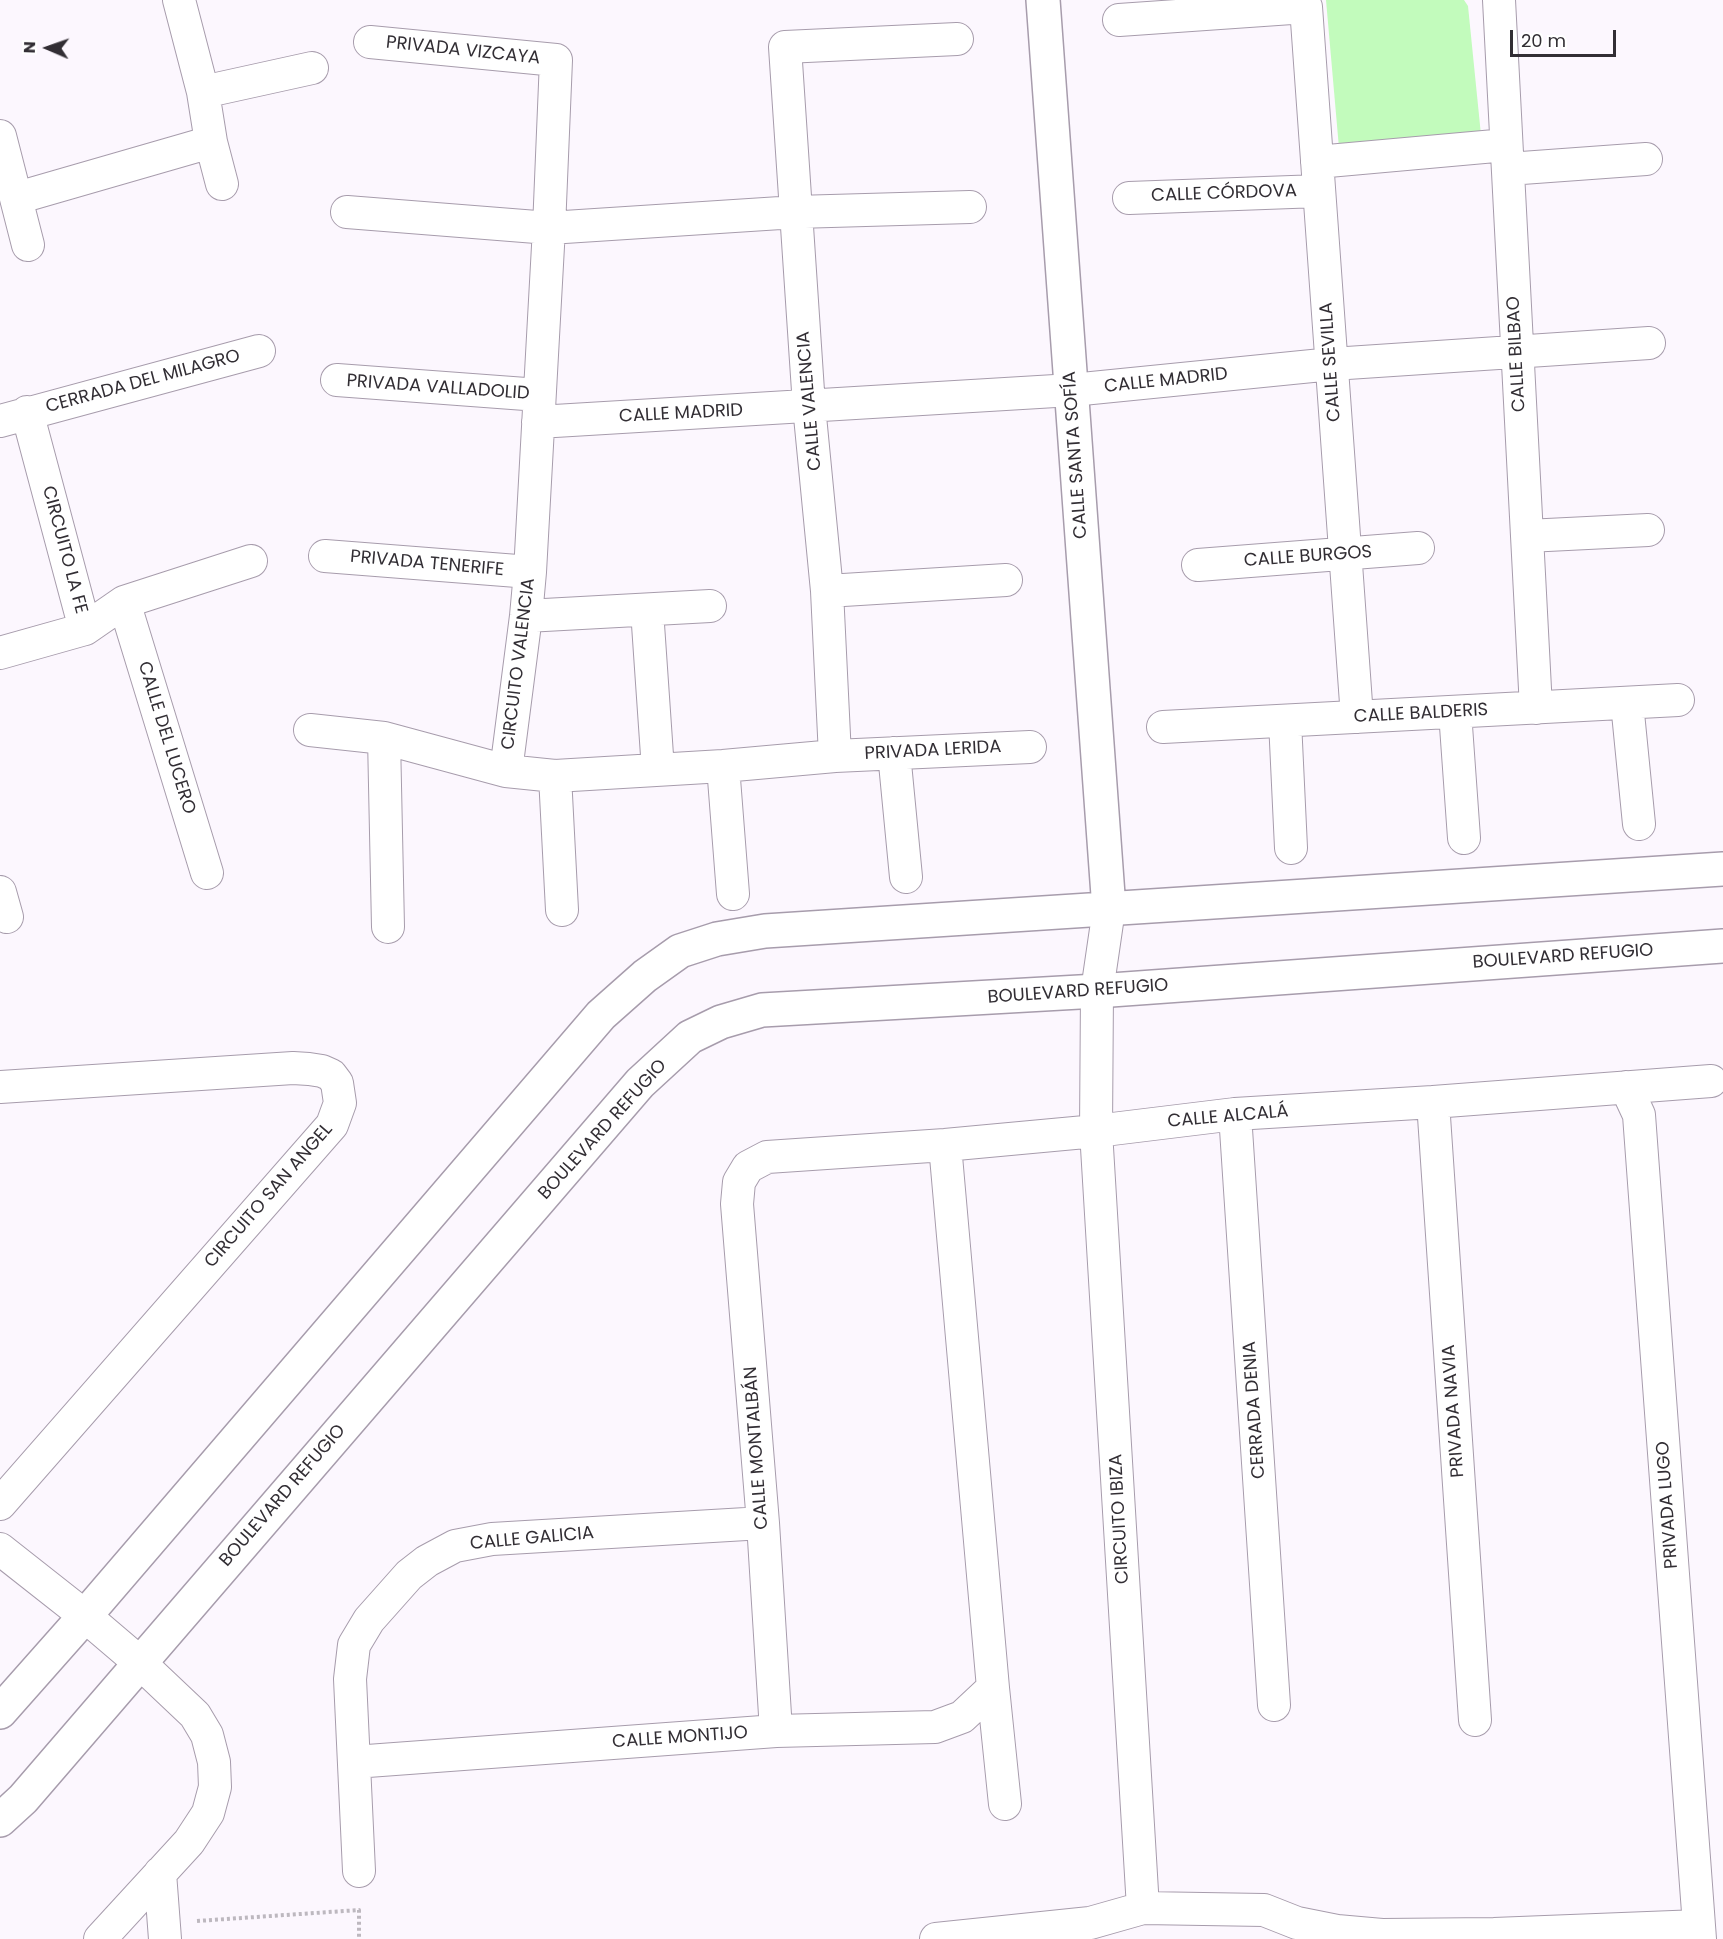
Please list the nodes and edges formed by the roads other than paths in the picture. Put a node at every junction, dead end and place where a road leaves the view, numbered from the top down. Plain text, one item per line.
1 (179, 0) edge
2 (1043, 0) edge
3 (1498, 0) edge
4 (1119, 20) dead end
5 (957, 39) dead end
6 (370, 42) dead end
7 (556, 60) joint
8 (312, 68) dead end
9 (204, 92) junction
10 (0, 136) edge
11 (211, 142) junction
12 (1507, 157) junction
13 (1646, 159) dead end
14 (1318, 176) junction
15 (222, 184) dead end
16 (17, 198) junction
17 (1129, 198) dead end
18 (970, 207) dead end
19 (347, 212) dead end
20 (796, 212) junction
21 (549, 228) junction
22 (28, 245) dead end
23 (1649, 343) dead end
24 (259, 351) dead end
25 (1517, 351) junction
26 (1332, 364) junction
27 (337, 380) dead end
28 (1072, 390) junction
29 (809, 406) junction
30 (539, 409) junction
31 (13, 416) edge
32 (1648, 530) dead end
33 (1527, 536) junction
34 (1418, 548) dead end
35 (1345, 555) junction
36 (325, 556) dead end
37 (251, 561) dead end
38 (1198, 565) dead end
39 (530, 573) junction
40 (1006, 580) dead end
41 (826, 591) junction
42 (124, 602) junction
43 (710, 606) dead end
44 (647, 610) junction
45 (526, 616) junction
46 (85, 629) junction
47 (0, 653) edge
48 (1678, 700) dead end
49 (1628, 703) junction
50 (1536, 708) junction
51 (1455, 712) junction
52 (1357, 717) junction
53 (1285, 721) junction
54 (1163, 727) dead end
55 (310, 730) dead end
56 (384, 738) junction
57 (1030, 747) dead end
58 (894, 753) junction
59 (835, 756) junction
60 (723, 766) junction
61 (658, 770) junction
62 (506, 771) junction
63 (555, 776) junction
64 (1638, 824) dead end
65 (1464, 838) dead end
66 (1291, 848) dead end
67 (1723, 869) edge
68 (207, 873) dead end
69 (906, 877) dead end
70 (733, 894) dead end
71 (1109, 909) junction
72 (562, 910) dead end
73 (388, 927) dead end
74 (1723, 945) edge
75 (1096, 991) junction
76 (1712, 1081) dead end
77 (0, 1087) edge
78 (1626, 1087) junction
79 (1433, 1102) junction
80 (1235, 1114) junction
81 (1096, 1131) junction
82 (945, 1145) junction
83 (748, 1167) joint
84 (0, 1504) edge
85 (763, 1523) junction
86 (0, 1549) edge
87 (85, 1616) junction
88 (139, 1662) junction
89 (993, 1688) junction
90 (1274, 1705) dead end
91 (0, 1712) edge
92 (1475, 1720) dead end
93 (776, 1731) junction
94 (354, 1762) junction
95 (1005, 1804) dead end
96 (0, 1820) edge
97 (359, 1871) dead end
98 (160, 1873) junction
99 (1143, 1908) junction
100 (164, 1931) edge
101 (1090, 1931) edge
102 (1298, 1931) edge
103 (1700, 1933) edge
104 (1495, 1936) edge
105 (100, 1939) edge
106 (936, 1939) edge

1 - 9 street
2 - 28 street, CALLE SANTA SOFÍA
3 - 12 street, CALLE BILBAO
4 - 14 street, CALLE SEVILLA
5 - 20 street, CALLE VALENCIA
6 - 7 street, PRIVADA VIZCAYA
7 - 21 street, CIRCUITO VALENCIA
8 - 9 street
9 - 11 street
10 - 16 street
11 - 15 street
11 - 16 street
12 - 13 street, CALLE CÓRDOVA
12 - 14 street, CALLE CÓRDOVA
12 - 25 street, CALLE BILBAO
14 - 17 street, CALLE CÓRDOVA
14 - 26 street, CALLE SEVILLA
16 - 22 street
18 - 20 street
19 - 21 street
20 - 21 street
20 - 29 street, CALLE VALENCIA
21 - 30 street, CIRCUITO VALENCIA
23 - 25 street, CALLE MADRID
24 - 31 street, CERRADA DEL MILAGRO
25 - 26 street, CALLE MADRID
25 - 33 street, CALLE BILBAO
26 - 28 street, CALLE MADRID
26 - 35 street, CALLE SEVILLA
27 - 30 street, PRIVADA VALLADOLID
28 - 29 street, CALLE MADRID
28 - 71 street, CALLE SANTA SOFÍA
29 - 30 street, CALLE MADRID
29 - 41 street, CALLE VALENCIA
30 - 39 street, CIRCUITO VALENCIA
31 - 46 street, CIRCUITO LA FE
32 - 33 street
33 - 50 street, CALLE BILBAO
34 - 35 street, CALLE BURGOS
35 - 38 street, CALLE BURGOS
35 - 52 street, CALLE SEVILLA
36 - 39 street, PRIVADA TENERIFE
37 - 42 street
39 - 45 street, CIRCUITO VALENCIA
40 - 41 street
41 - 59 street, CALLE VALENCIA
42 - 46 street
42 - 68 street, CALLE DEL LUCERO
43 - 44 street
44 - 45 street
44 - 61 street
45 - 62 street, CIRCUITO VALENCIA
46 - 47 street, CIRCUITO LA FE
48 - 49 street, CALLE BALDERIS
49 - 50 street, CALLE BALDERIS
49 - 64 street
50 - 51 street, CALLE BALDERIS
51 - 52 street, CALLE BALDERIS
51 - 65 street
52 - 53 street, CALLE BALDERIS
53 - 54 street, CALLE BALDERIS
53 - 66 street
55 - 56 street
56 - 62 street
56 - 73 street
57 - 58 street, PRIVADA LERIDA
58 - 59 street, PRIVADA LERIDA
58 - 69 street
59 - 60 street, CIRCUITO VALENCIA
60 - 61 street, CIRCUITO VALENCIA
60 - 70 street
61 - 63 street, CIRCUITO VALENCIA
62 - 63 street, CIRCUITO VALENCIA
63 - 72 street
67 - 71 street
71 - 75 street, CIRCUITO IBIZA
71 - 87 street
74 - 75 street, BOULEVARD REFUGIO
75 - 81 street, CIRCUITO IBIZA
75 - 88 street, BOULEVARD REFUGIO
76 - 78 street, CALLE ALCALÁ
77 - 84 street, CIRCUITO SAN ANGEL
78 - 79 street, CALLE ALCALÁ
78 - 103 street, PRIVADA LUGO
79 - 80 street, CALLE ALCALÁ
79 - 92 street, PRIVADA NAVIA
80 - 81 street, CALLE ALCALÁ
80 - 90 street, CERRADA DENIA
81 - 82 street, CALLE ALCALÁ
81 - 99 street, CIRCUITO IBIZA
82 - 83 street, CALLE ALCALÁ
82 - 89 street
83 - 85 street, CALLE MONTALBÁN
85 - 93 street, CALLE MONTALBÁN
85 - 94 street, CALLE GALICIA
86 - 87 street
87 - 88 street
87 - 91 street
88 - 96 street, BOULEVARD REFUGIO
88 - 98 street
89 - 93 street, CALLE MONTIJO
89 - 95 street
93 - 94 street, CALLE MONTIJO
94 - 97 street, CALLE GALICIA
98 - 100 street
98 - 105 street
99 - 101 street
99 - 102 street
101 - 106 street
102 - 104 street
103 - 104 street

